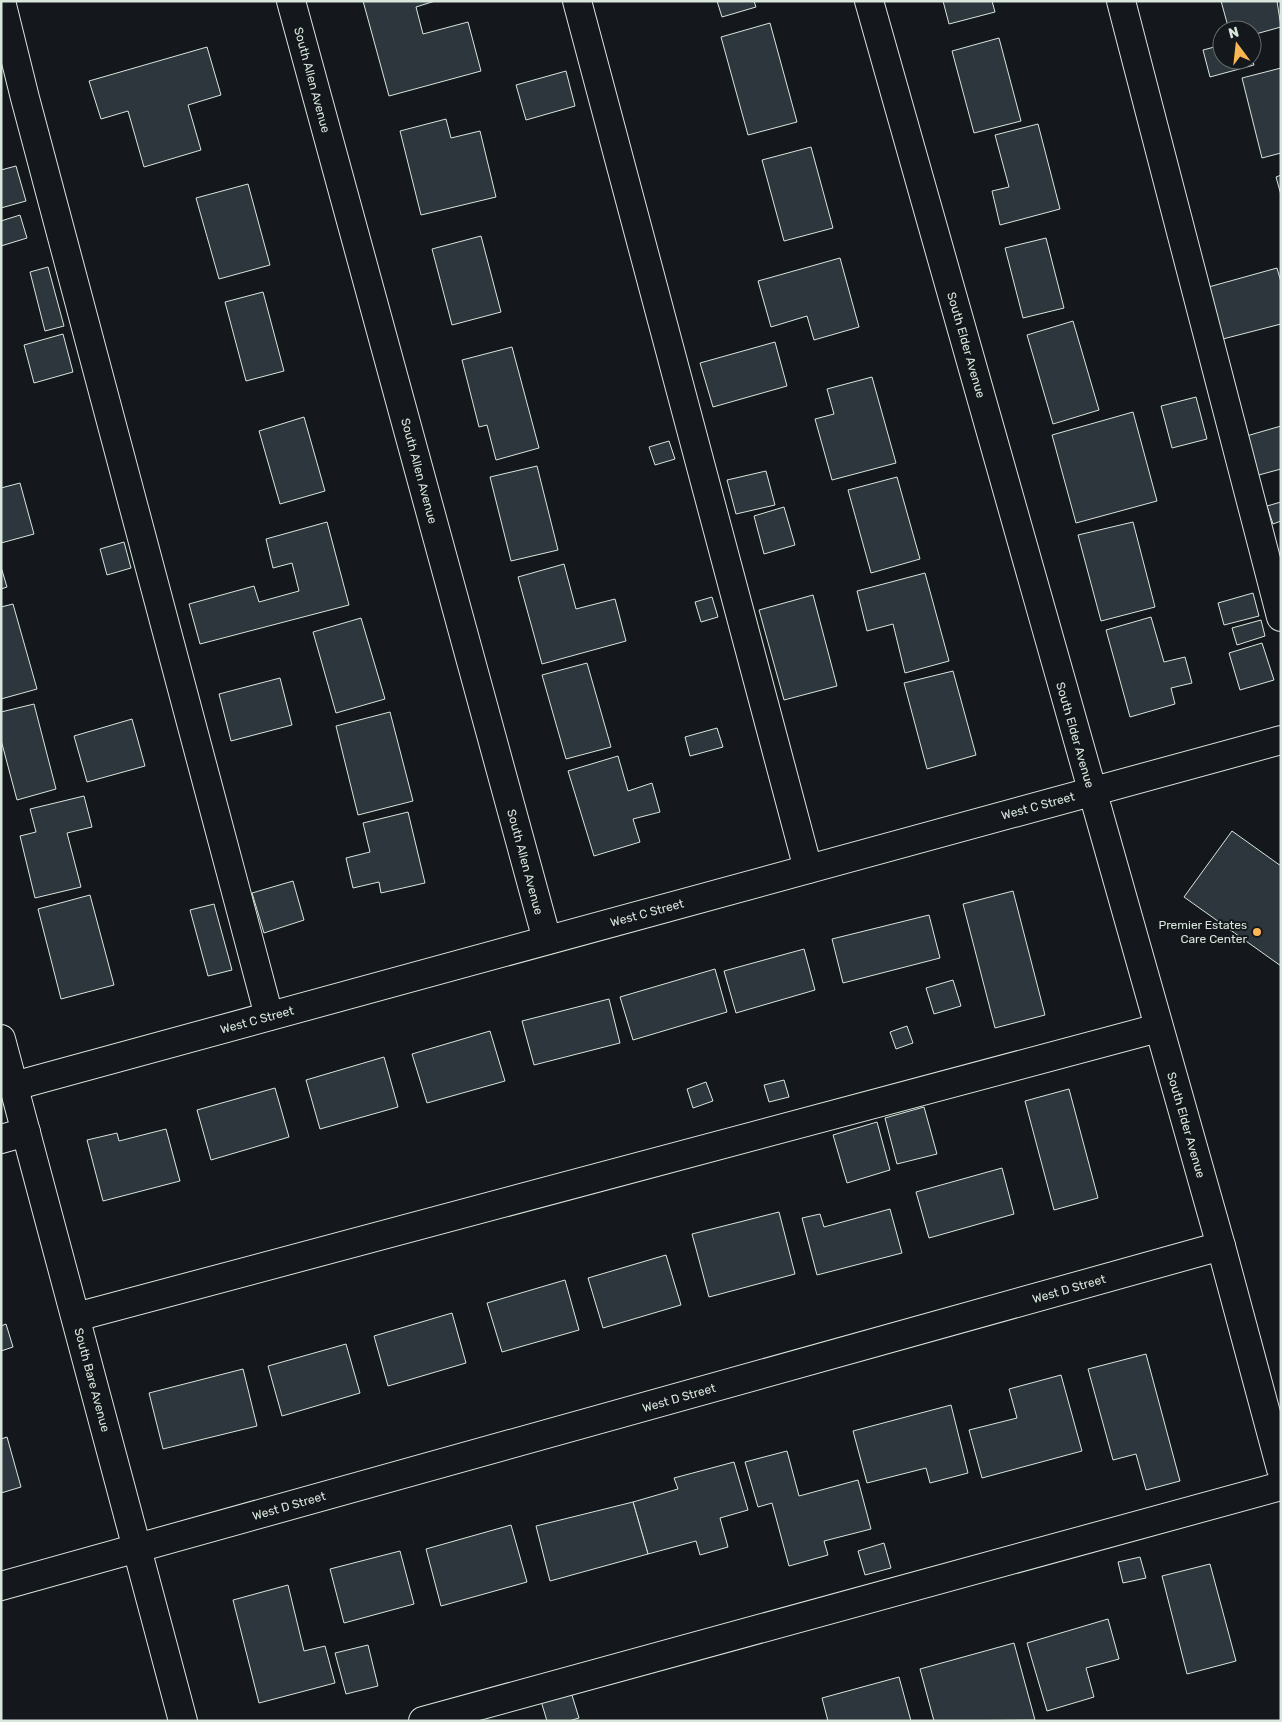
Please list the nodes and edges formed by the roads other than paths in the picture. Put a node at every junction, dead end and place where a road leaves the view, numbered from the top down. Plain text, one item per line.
1 (1, 1) edge
2 (291, 1) edge
3 (577, 1) edge
4 (869, 1) edge
5 (1121, 1) edge
6 (1281, 617) edge
7 (1281, 740) edge
8 (1091, 792) junction
9 (808, 869) junction
10 (546, 940) junction
11 (269, 1016) junction
12 (1158, 1028) junction
13 (1, 1039) edge
14 (14, 1086) junction
15 (14, 1136) edge
16 (1220, 1246) junction
17 (76, 1317) junction
18 (1281, 1469) edge
19 (1281, 1486) edge
20 (137, 1549) junction
21 (1, 1586) edge
22 (183, 1721) edge
23 (423, 1721) edge

1 - 11 street
2 - 10 street, South Allen Avenue
3 - 9 street
4 - 8 street, South Elder Avenue
5 - 6 street
7 - 8 street, West C Street
8 - 9 street, West C Street
8 - 12 street, South Elder Avenue
9 - 10 street, West C Street
10 - 11 street, West C Street
11 - 14 street, West C Street
12 - 16 street, South Elder Avenue
12 - 17 street
13 - 14 street, South Bare Avenue
14 - 15 street, South Bare Avenue
15 - 17 street, South Bare Avenue
16 - 18 street, South Elder Avenue
16 - 20 street, West D Street
17 - 20 street, South Bare Avenue
19 - 23 street
20 - 21 street, West D Street
20 - 22 street, South Bare Avenue

